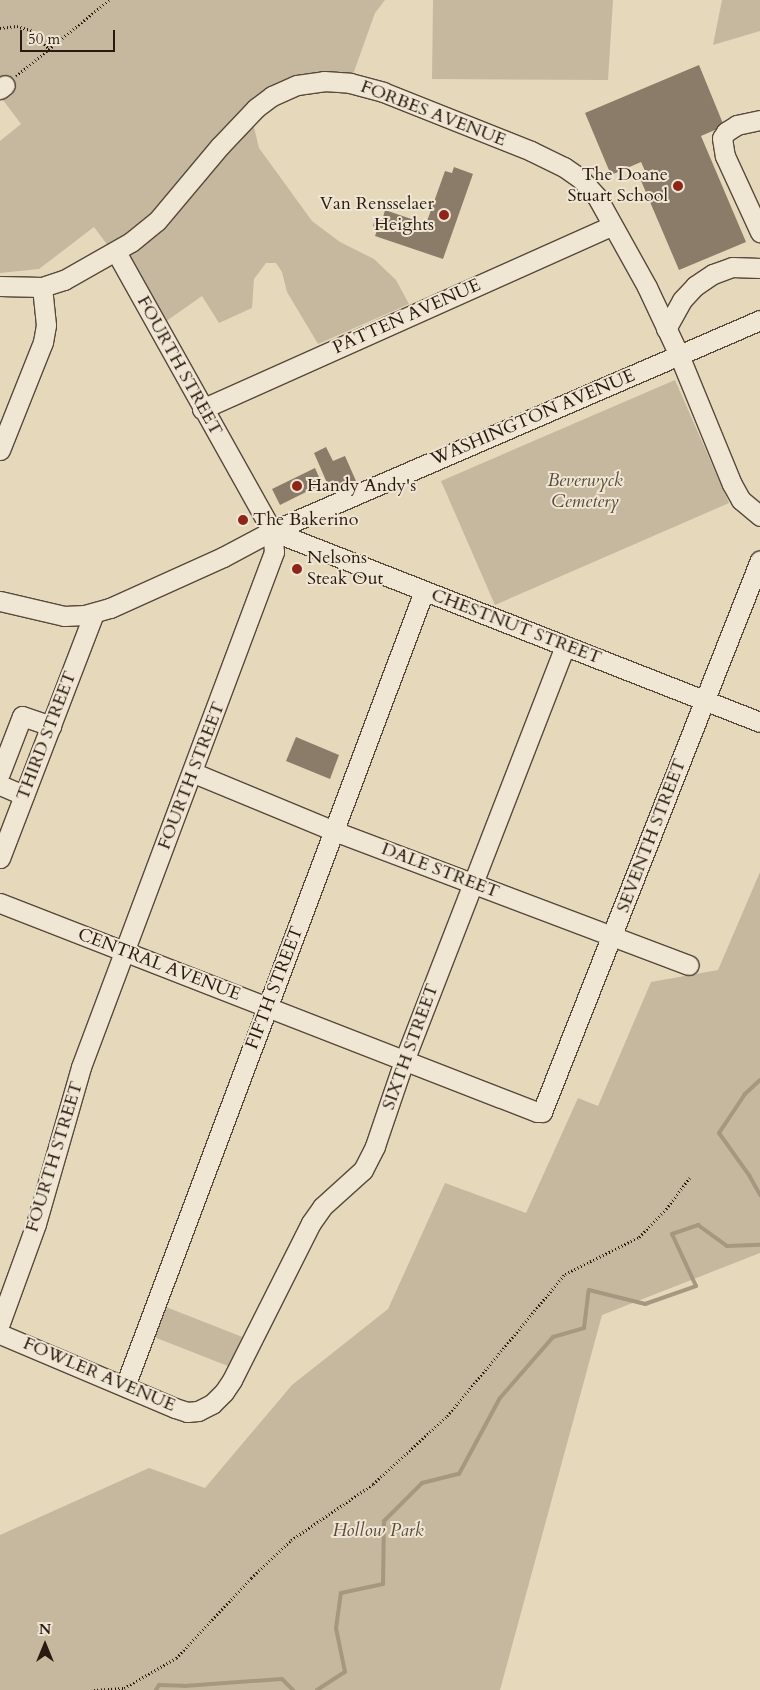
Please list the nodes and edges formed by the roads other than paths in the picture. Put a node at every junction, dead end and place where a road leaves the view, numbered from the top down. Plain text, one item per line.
1 (760, 120) edge
2 (612, 226) junction
3 (760, 232) edge
4 (116, 252) junction
5 (760, 268) edge
6 (0, 286) edge
7 (42, 287) junction
8 (760, 320) edge
9 (666, 329) junction
10 (679, 355) junction
11 (202, 409) junction
12 (0, 450) edge
13 (760, 516) edge
14 (272, 531) junction
15 (760, 560) edge
16 (424, 591) junction
17 (0, 601) edge
18 (94, 613) junction
19 (564, 646) junction
20 (705, 701) junction
21 (760, 722) edge
22 (51, 726) junction
23 (0, 772) edge
24 (194, 773) junction
25 (0, 785) edge
26 (24, 796) junction
27 (334, 831) junction
28 (0, 858) edge
29 (473, 883) junction
30 (0, 903) edge
31 (613, 936) junction
32 (125, 952) junction
33 (688, 965) dead end
34 (268, 1007) junction
35 (404, 1061) junction
36 (542, 1112) joint
37 (0, 1323) edge
38 (0, 1334) edge
39 (125, 1386) junction
40 (198, 1411) joint

1 - 3 street
2 - 4 street, FORBES AVENUE
2 - 9 street, FORBES AVENUE
2 - 11 street, PATTEN AVENUE
4 - 7 street, FORBES AVENUE
4 - 11 street, FOURTH STREET
5 - 9 street
6 - 7 street, FORBES AVENUE
7 - 12 street
8 - 10 street, WASHINGTON AVENUE
9 - 10 street, FORBES AVENUE
10 - 13 street
10 - 14 street, WASHINGTON AVENUE
11 - 14 street, FOURTH STREET
14 - 16 street, CHESTNUT STREET
14 - 18 street, WASHINGTON AVENUE
14 - 24 street, FOURTH STREET
15 - 20 street, SEVENTH STREET
16 - 19 street, CHESTNUT STREET
16 - 27 street, FIFTH STREET
17 - 18 street, WASHINGTON AVENUE
18 - 22 street, THIRD STREET
19 - 20 street, CHESTNUT STREET
19 - 29 street, SIXTH STREET
20 - 21 street, CHESTNUT STREET
20 - 31 street, SEVENTH STREET
22 - 23 street
22 - 26 street, THIRD STREET
24 - 27 street, DALE STREET
24 - 32 street, FOURTH STREET
25 - 26 street
26 - 28 street, THIRD STREET
27 - 29 street, DALE STREET
27 - 34 street, FIFTH STREET
29 - 31 street, DALE STREET
29 - 35 street, SIXTH STREET
30 - 32 street, CENTRAL AVENUE
31 - 33 street, DALE STREET
31 - 36 street, SEVENTH STREET
32 - 34 street, CENTRAL AVENUE
32 - 37 street, FOURTH STREET
34 - 35 street, CENTRAL AVENUE
34 - 39 street, FIFTH STREET
35 - 36 street, CENTRAL AVENUE
35 - 40 street, SIXTH STREET
38 - 39 street, FOWLER AVENUE
39 - 40 street, FOWLER AVENUE

